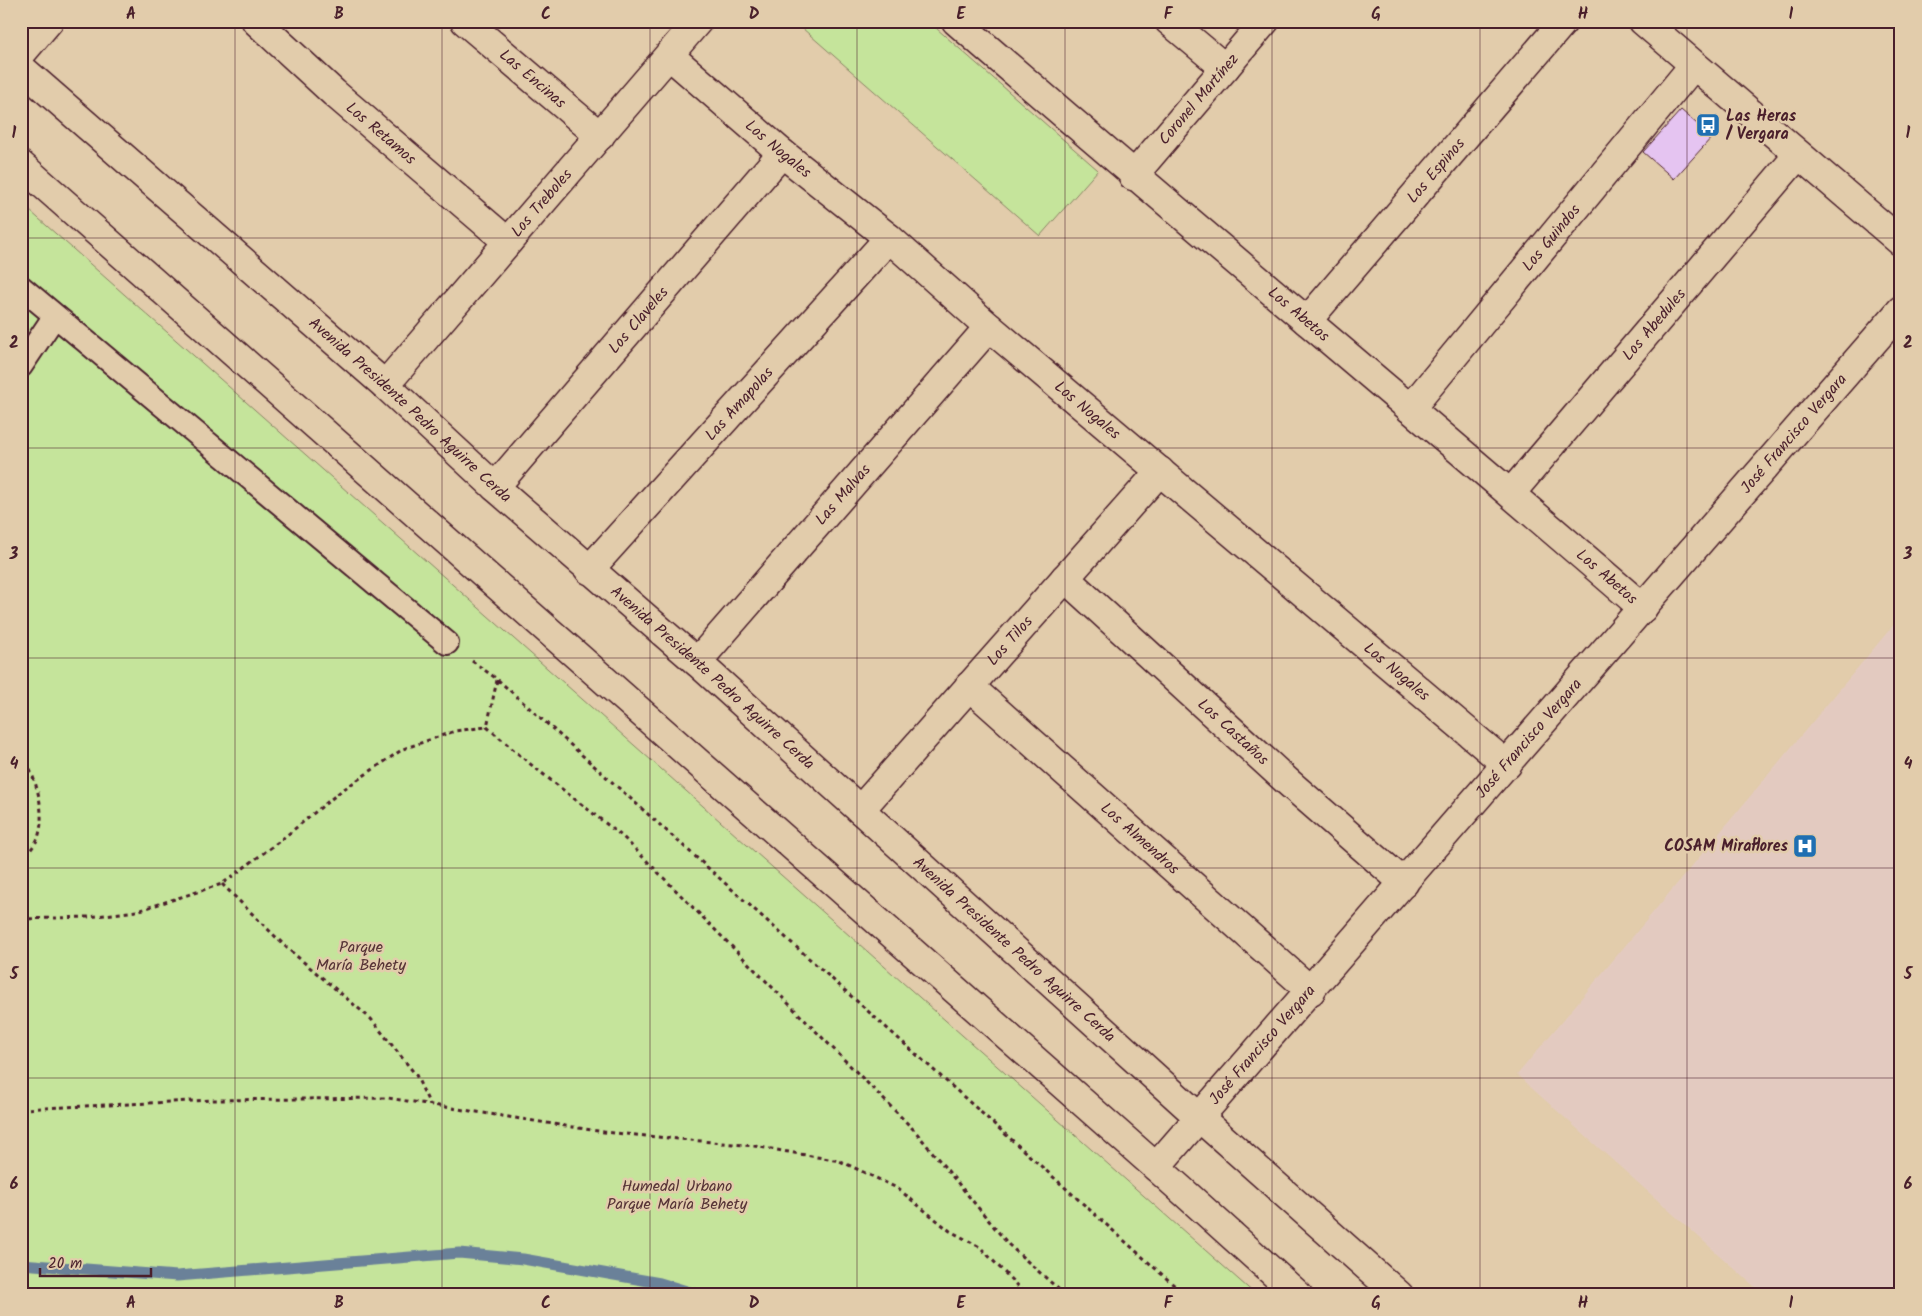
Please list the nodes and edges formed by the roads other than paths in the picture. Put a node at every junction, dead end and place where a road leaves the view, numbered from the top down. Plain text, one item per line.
1 (49, 21) edge
2 (256, 21) edge
3 (465, 21) edge
4 (698, 21) edge
5 (956, 21) edge
6 (1168, 21) edge
7 (1265, 21) edge
8 (1564, 21) edge
9 (1643, 21) edge
10 (21, 54) edge
11 (669, 55) junction
12 (1693, 66) junction
13 (21, 68) edge
14 (1225, 68) junction
15 (600, 136) junction
16 (782, 152) junction
17 (1798, 155) junction
18 (21, 165) edge
19 (1133, 176) junction
20 (889, 238) junction
21 (508, 242) junction
22 (1901, 242) edge
23 (21, 287) edge
24 (1901, 310) edge
25 (54, 317) junction
26 (1307, 321) junction
27 (989, 327) junction
28 (21, 366) edge
29 (385, 385) junction
30 (1410, 409) junction
31 (1160, 470) junction
32 (495, 487) junction
33 (1511, 493) junction
34 (590, 570) junction
35 (1065, 578) junction
36 (1642, 608) junction
37 (447, 643) dead end
38 (697, 662) junction
39 (969, 686) junction
40 (1507, 765) junction
41 (860, 810) junction
42 (1404, 883) junction
43 (1311, 991) junction
44 (1200, 1118) junction
45 (1156, 1167) junction
46 (1298, 1295) edge
47 (1399, 1295) edge

1 - 10 street
2 - 21 street, Los Retamos
3 - 15 street, Las Encinas
4 - 11 street, Los Treboles
5 - 19 street, Los Abetos
6 - 14 street
7 - 14 street, Coronel Martínez
8 - 26 street, Los Espinos
9 - 12 street
11 - 15 street, Los Treboles
11 - 16 street, Los Nogales
12 - 17 street
12 - 30 street, Los Guindos
13 - 29 street, Avenida Presidente Pedro Aguirre Cerda
14 - 19 street, Coronel Martínez
15 - 21 street, Los Treboles
16 - 20 street, Los Nogales
16 - 32 street, Los Claveles
17 - 22 street
17 - 33 street, Los Abedules
18 - 45 street
19 - 26 street, Los Abetos
20 - 27 street, Los Nogales
20 - 34 street, Las Amapolas
21 - 29 street, Los Treboles
23 - 25 lane
24 - 36 street, José Francisco Vergara
25 - 28 lane
25 - 37 lane
26 - 30 street, Los Abetos
27 - 31 street, Los Nogales
27 - 38 street, Las Malvas
29 - 32 street, Avenida Presidente Pedro Aguirre Cerda
30 - 33 street, Los Abetos
31 - 35 street, Los Tilos
31 - 40 street, Los Nogales
32 - 34 street, Avenida Presidente Pedro Aguirre Cerda
33 - 36 street, Los Abetos
34 - 38 street, Avenida Presidente Pedro Aguirre Cerda
35 - 39 street, Los Tilos
35 - 42 street, Los Castaños
36 - 40 street, José Francisco Vergara
38 - 41 street, Avenida Presidente Pedro Aguirre Cerda
39 - 41 street, Los Tilos
39 - 43 street, Los Almendros
40 - 42 street, José Francisco Vergara
41 - 44 street, Avenida Presidente Pedro Aguirre Cerda
42 - 43 street, José Francisco Vergara
43 - 44 street, José Francisco Vergara
44 - 45 street, José Francisco Vergara
44 - 47 street, Avenida Presidente Pedro Aguirre Cerda
45 - 46 street

